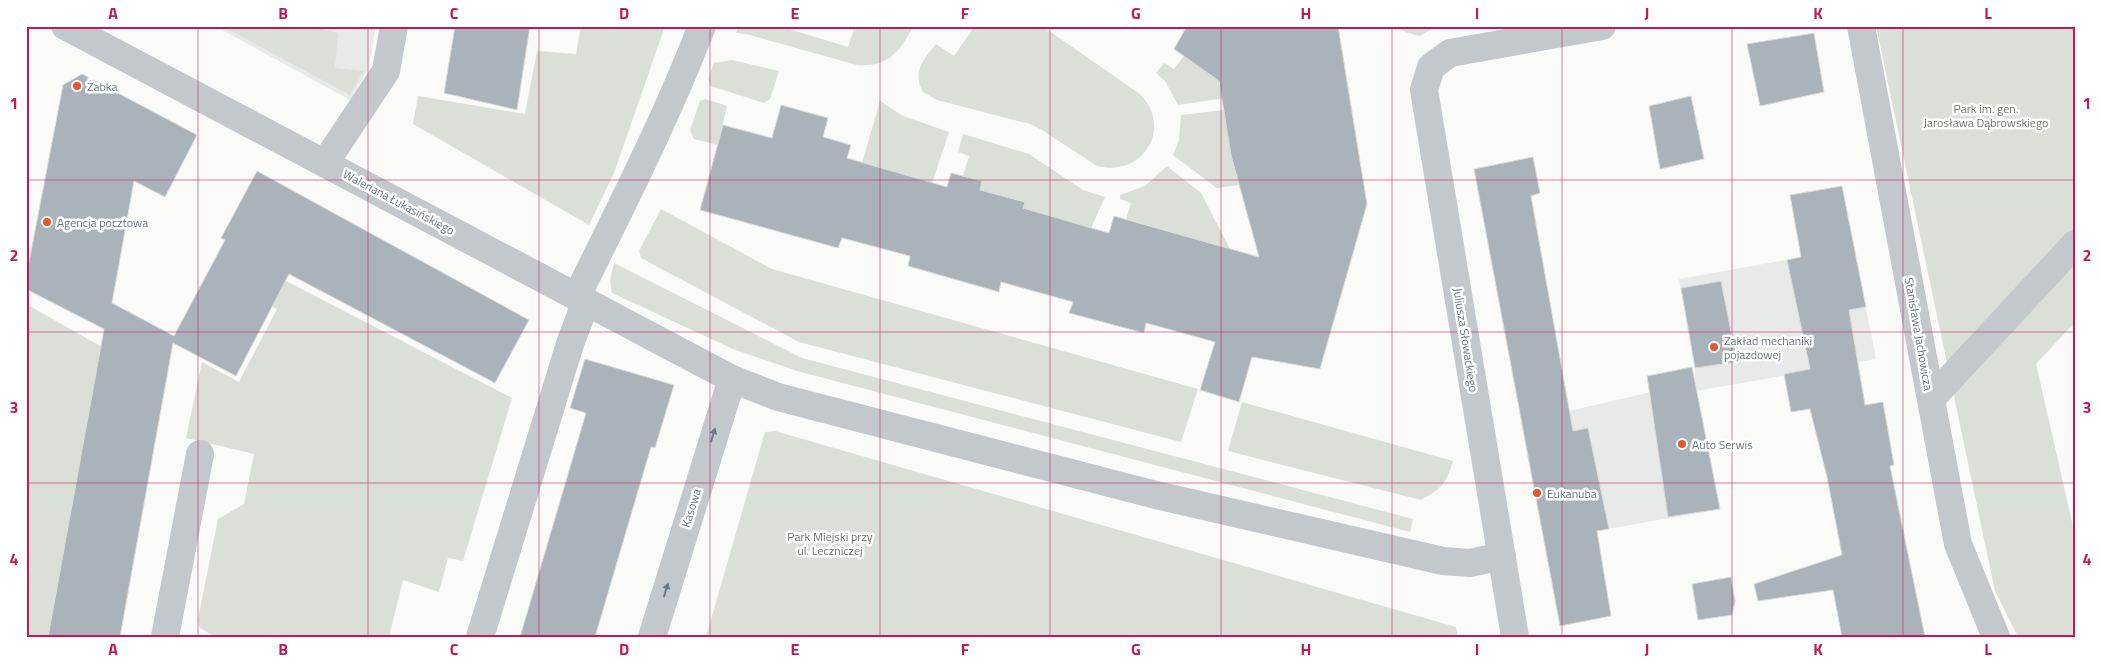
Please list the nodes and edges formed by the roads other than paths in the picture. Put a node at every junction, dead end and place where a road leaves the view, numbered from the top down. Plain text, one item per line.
1 (65, 26) edge
2 (394, 26) edge
3 (702, 26) edge
4 (1602, 26) edge
5 (1861, 26) edge
6 (325, 163) junction
7 (2075, 244) edge
8 (582, 299) junction
9 (732, 379) junction
10 (1931, 399) junction
11 (200, 454) dead end
12 (1502, 556) junction
13 (165, 637) edge
14 (480, 637) edge
15 (652, 637) edge
16 (1515, 637) edge
17 (1996, 637) edge

1 - 6 street, Waleriana Łukasińskiego
2 - 6 street
3 - 8 street
4 - 12 street, Juliusza Słowackiego
5 - 10 street, Stanisława Jachowicza
6 - 8 street, Waleriana Łukasińskiego
7 - 10 street
8 - 9 street, Waleriana Łukasińskiego
8 - 14 street
9 - 12 street, Waleriana Łukasińskiego
15 -> 9 street, Kasowa
10 - 17 street, Stanisława Jachowicza
11 - 13 street
12 - 16 street, Juliusza Słowackiego

